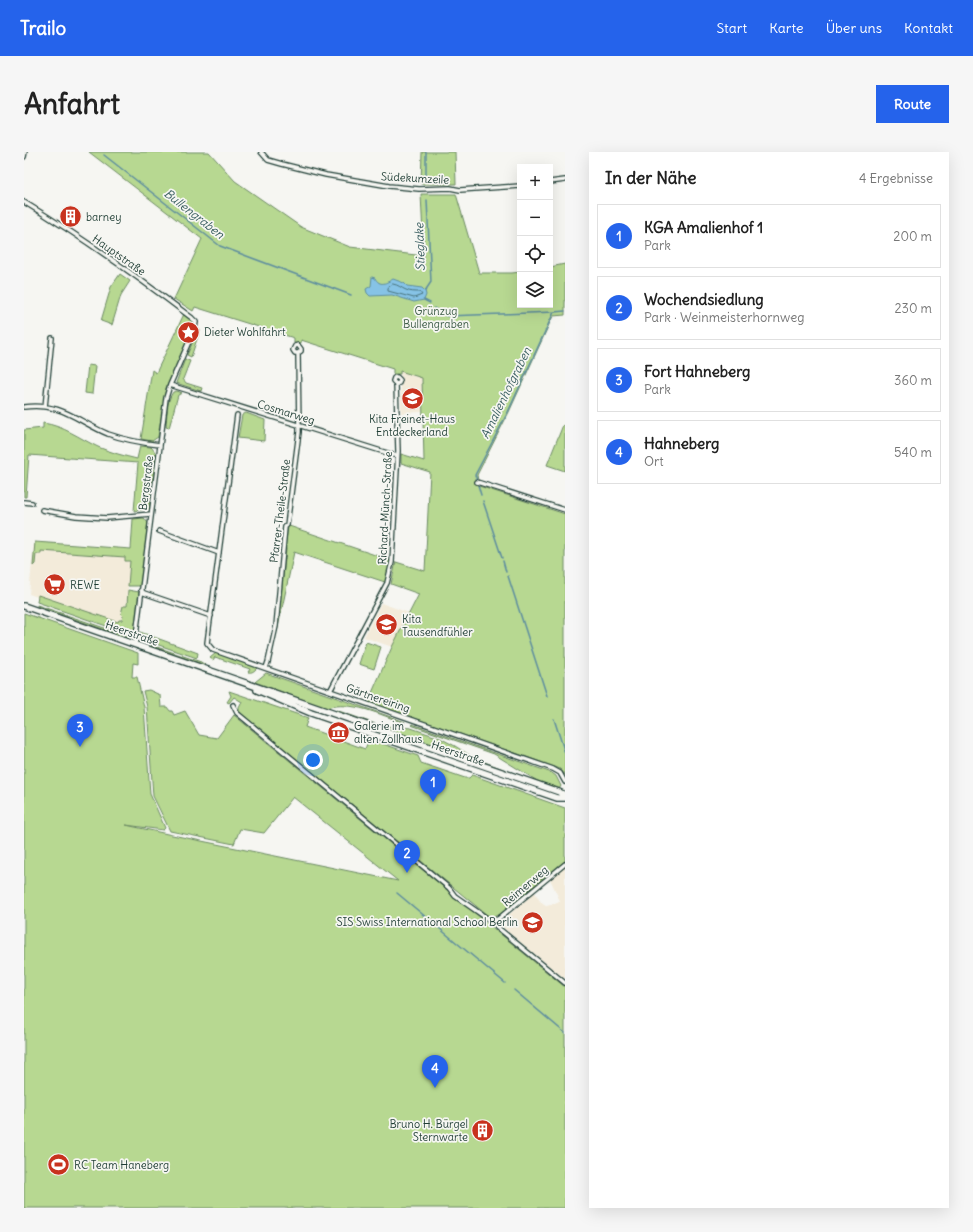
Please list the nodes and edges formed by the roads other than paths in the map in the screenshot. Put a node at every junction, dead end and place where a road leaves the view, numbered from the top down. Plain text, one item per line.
1 (25, 152) edge
2 (261, 152) edge
3 (24, 156) edge
4 (565, 180) edge
5 (553, 182) edge
6 (517, 186) edge
7 (24, 202) edge
8 (195, 328) joint
9 (52, 338) dead end
10 (298, 353) dead end
11 (396, 384) dead end
12 (170, 385) junction
13 (24, 407) edge
14 (45, 407) junction
15 (237, 415) dead end
16 (299, 426) junction
17 (160, 445) junction
18 (397, 456) junction
19 (477, 482) dead end
20 (24, 502) edge
21 (32, 503) dead end
22 (42, 510) dead end
23 (565, 510) edge
24 (151, 514) junction
25 (159, 531) dead end
26 (219, 553) junction
27 (141, 590) junction
28 (24, 606) edge
29 (211, 616) junction
30 (135, 644) junction
31 (266, 668) junction
32 (233, 679) junction
33 (330, 691) junction
34 (233, 705) dead end
35 (565, 782) edge
36 (565, 795) edge
37 (565, 798) edge
38 (565, 864) edge
39 (495, 920) junction
40 (565, 983) edge

1 - 3 street
2 - 6 street, Südekumzeile
4 - 5 street
7 - 8 street, Hauptstraße
8 - 12 street, Bergstraße
9 - 14 street
10 - 16 street, Pfarrer-Theile-Straße
11 - 18 street, Richard-Münch-Straße
12 - 16 street, Cosmarweg
12 - 17 street, Bergstraße
13 - 14 street
14 - 17 street
15 - 26 street, Gärtnereiring
16 - 18 street, Cosmarweg
16 - 31 street, Pfarrer-Theile-Straße
17 - 24 street, Bergstraße
18 - 33 street, Richard-Münch-Straße
19 - 23 street
20 - 21 street
22 - 24 street
24 - 27 street, Bergstraße
25 - 26 street
26 - 29 street, Gärtnereiring
27 - 29 street
27 - 30 street, Bergstraße
28 - 30 main road, Heerstraße
29 - 31 street, Gärtnereiring
30 - 32 main road, Heerstraße
31 - 33 street, Gärtnereiring
32 - 36 main road, Heerstraße
32 - 37 main road, Heerstraße
33 - 35 street, Gärtnereiring
34 - 39 street
38 - 39 street, Reimerweg
39 - 40 street

